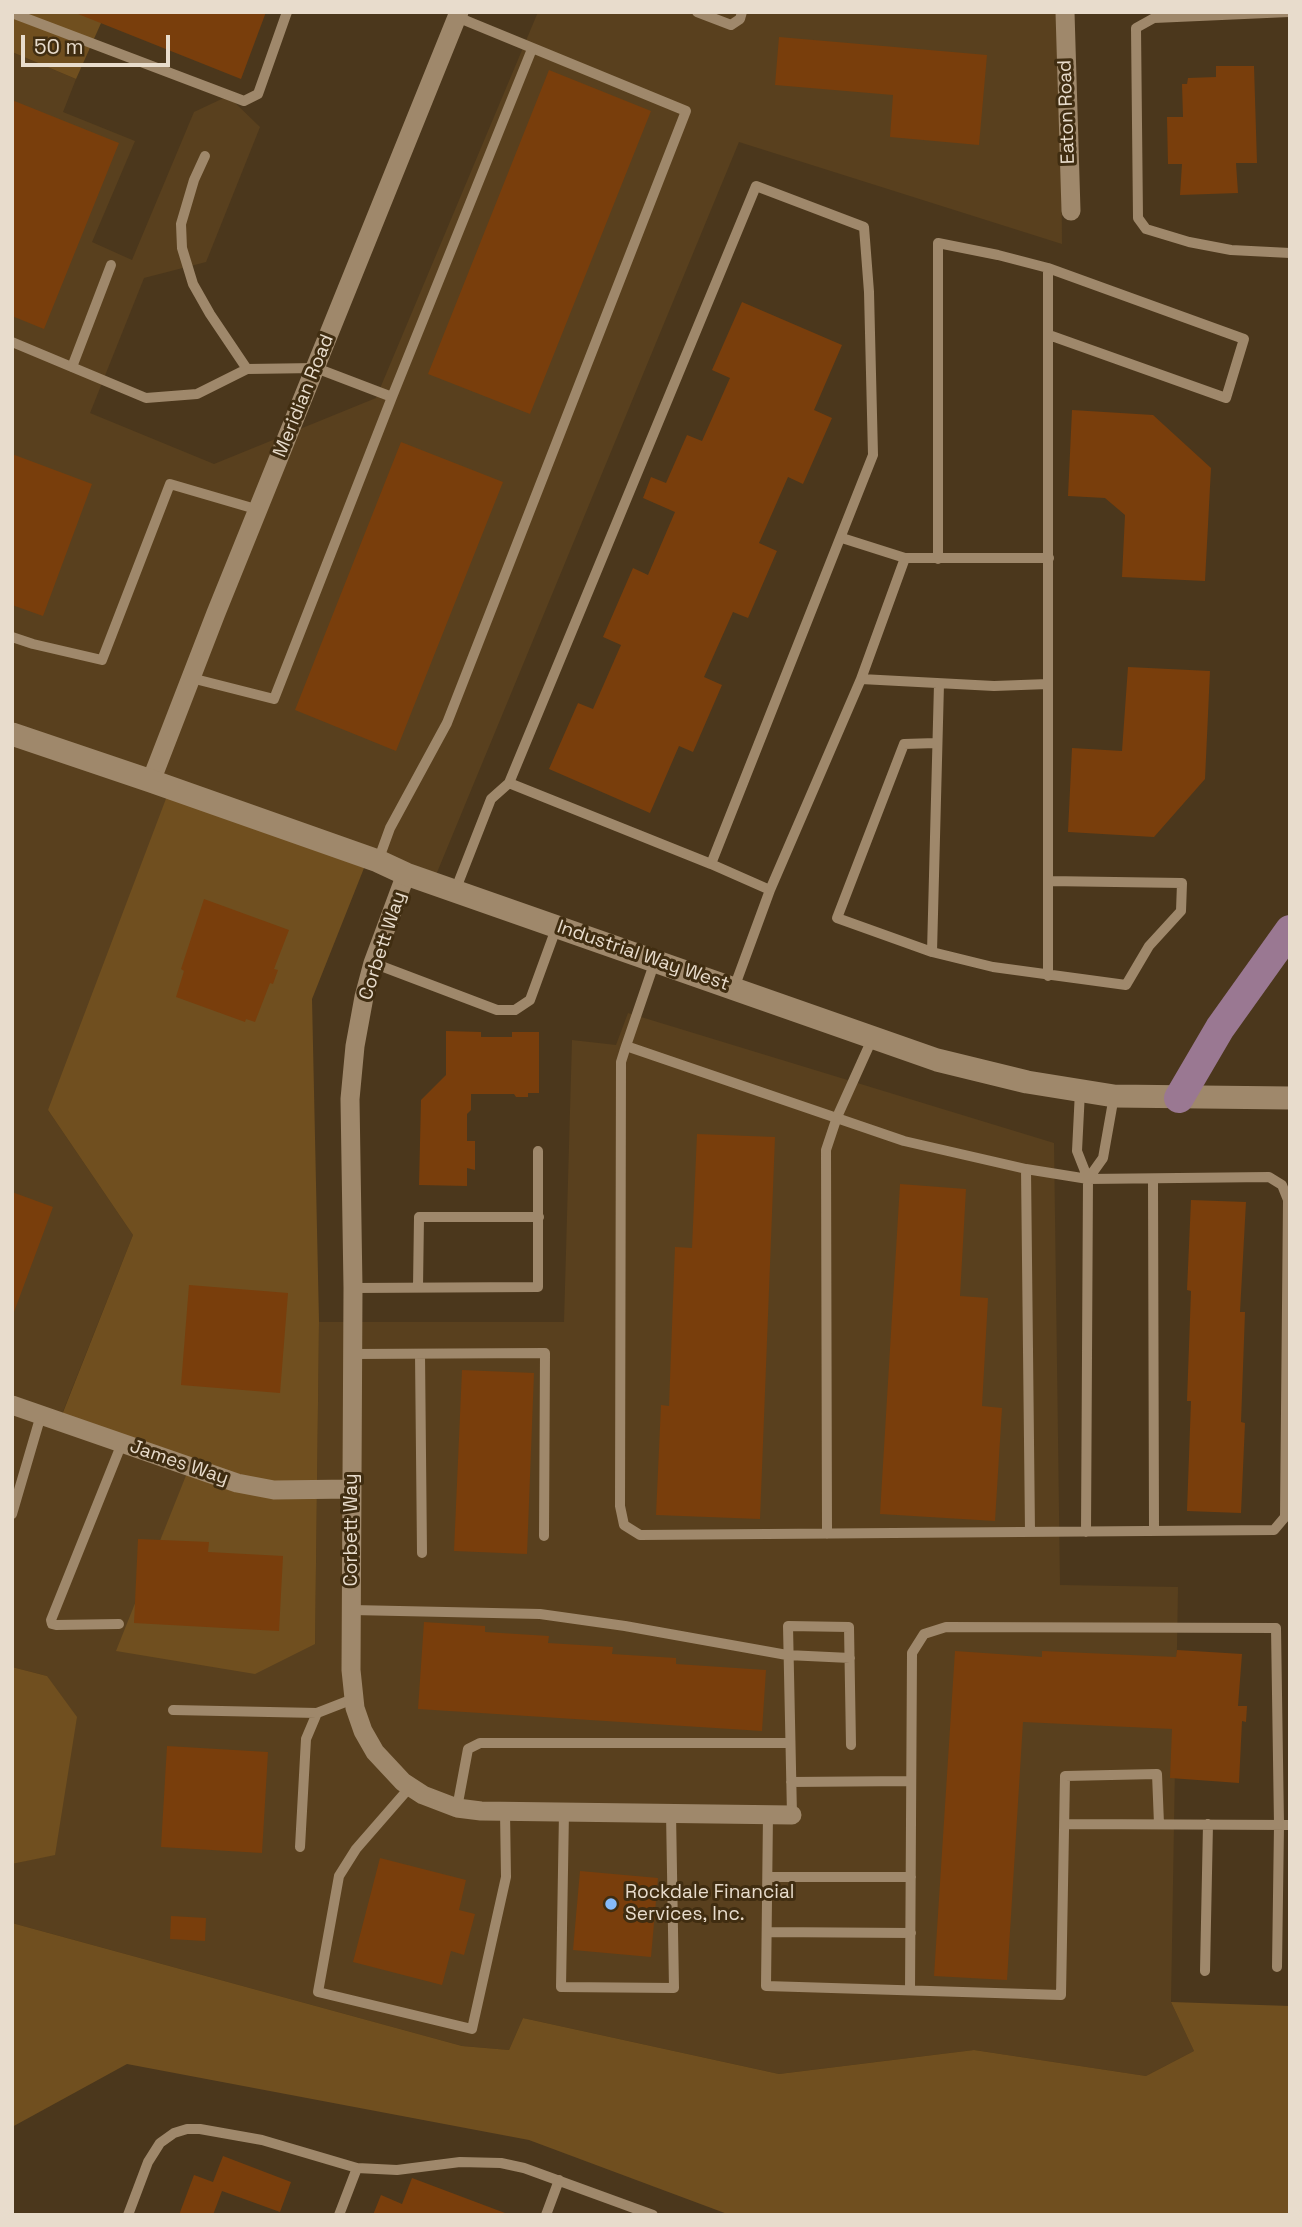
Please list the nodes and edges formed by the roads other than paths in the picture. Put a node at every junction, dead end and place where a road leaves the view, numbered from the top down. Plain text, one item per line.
1 (42, 12) edge
2 (287, 12) edge
3 (697, 12) edge
4 (742, 12) edge
5 (1065, 12) edge
6 (1289, 12) edge
7 (12, 13) edge
8 (458, 15) edge
9 (38, 23) junction
10 (532, 49) junction
11 (205, 156) dead end
12 (1070, 211) dead end
13 (1290, 253) edge
14 (111, 265) dead end
15 (1048, 268) junction
16 (1049, 335) junction
17 (12, 342) edge
18 (72, 367) junction
19 (316, 368) junction
20 (247, 369) junction
21 (392, 397) junction
22 (259, 509) junction
23 (842, 538) junction
24 (905, 558) junction
25 (1049, 558) junction
26 (937, 559) junction
27 (12, 637) edge
28 (191, 678) junction
29 (862, 679) junction
30 (939, 684) junction
31 (1048, 684) junction
32 (12, 734) edge
33 (936, 744) junction
34 (151, 781) junction
35 (509, 783) junction
36 (377, 861) junction
37 (711, 864) junction
38 (407, 874) junction
39 (1048, 881) junction
40 (771, 890) junction
41 (455, 891) junction
42 (556, 926) junction
43 (1290, 930) edge
44 (932, 952) junction
45 (655, 961) junction
46 (373, 963) junction
47 (1048, 976) junction
48 (734, 988) junction
49 (873, 1036) junction
50 (626, 1046) junction
51 (1080, 1091) junction
52 (1114, 1096) junction
53 (1179, 1098) junction
54 (1290, 1098) edge
55 (837, 1117) junction
56 (538, 1151) dead end
57 (1026, 1169) junction
58 (1088, 1179) junction
59 (1153, 1179) junction
60 (539, 1217) junction
61 (353, 1287) junction
62 (418, 1287) junction
63 (353, 1354) junction
64 (420, 1354) junction
65 (12, 1405) edge
66 (41, 1415) junction
67 (122, 1443) junction
68 (351, 1489) junction
69 (12, 1514) edge
70 (1154, 1531) junction
71 (1030, 1532) junction
72 (1086, 1532) junction
73 (827, 1534) junction
74 (544, 1536) dead end
75 (422, 1553) dead end
76 (352, 1610) junction
77 (119, 1623) dead end
78 (787, 1655) junction
79 (850, 1658) junction
80 (354, 1699) junction
81 (173, 1710) dead end
82 (317, 1713) junction
83 (790, 1743) junction
84 (851, 1745) dead end
85 (911, 1781) junction
86 (791, 1782) junction
87 (410, 1787) junction
88 (457, 1808) junction
89 (505, 1812) junction
90 (564, 1812) junction
91 (671, 1814) junction
92 (768, 1814) junction
93 (792, 1815) joint
94 (1065, 1824) junction
95 (1159, 1824) junction
96 (1208, 1824) junction
97 (1284, 1825) edge
98 (300, 1847) dead end
99 (768, 1877) junction
100 (911, 1877) junction
101 (767, 1932) junction
102 (911, 1933) junction
103 (1277, 1967) dead end
104 (1205, 1970) dead end
105 (910, 1990) junction
106 (357, 2168) junction
107 (559, 2180) junction
108 (128, 2215) edge
109 (339, 2215) edge
110 (546, 2215) edge
111 (653, 2215) edge

1 - 9 lane
2 - 9 lane
3 - 4 lane
5 - 12 street, Eaton Road
6 - 13 lane
7 - 9 lane
8 - 10 lane
8 - 19 street, Meridian Road
10 - 21 lane
10 - 36 lane
11 - 20 lane
14 - 18 lane
15 - 16 lane
15 - 16 lane
15 - 26 lane
16 - 25 lane
17 - 18 lane
18 - 20 lane
19 - 20 lane
19 - 21 lane
19 - 22 street, Meridian Road
21 - 28 lane
22 - 27 lane
22 - 28 street, Meridian Road
23 - 24 lane
23 - 35 lane
23 - 37 lane
24 - 26 lane
24 - 29 lane
25 - 26 lane
25 - 31 lane
28 - 34 street, Meridian Road
29 - 30 lane
29 - 40 lane
30 - 31 lane
30 - 33 lane
31 - 39 lane
32 - 34 street, Industrial Way West
33 - 44 lane
33 - 44 lane
34 - 36 street, Industrial Way West
35 - 37 lane
35 - 41 lane
36 - 38 street, Industrial Way West
37 - 40 lane
38 - 41 street, Industrial Way West
38 - 46 street, Corbett Way
39 - 47 lane
39 - 47 lane
40 - 48 lane
41 - 42 street, Industrial Way West
42 - 45 street, Industrial Way West
42 - 46 lane
43 - 53 main road
44 - 47 lane
45 - 48 street, Industrial Way West
45 - 50 lane
46 - 61 street, Corbett Way
48 - 49 street, Industrial Way West
49 - 51 street, Industrial Way West
49 - 55 lane
50 - 55 lane
50 - 73 lane
51 - 52 street, Industrial Way West
51 - 58 lane
52 - 53 street, Industrial Way West
52 - 58 lane
53 - 54 street, Industrial Way West
55 - 57 lane
55 - 73 lane
56 - 60 lane
57 - 58 lane
57 - 71 lane
58 - 59 lane
58 - 72 lane
59 - 70 lane
59 - 70 lane
60 - 62 lane
60 - 62 lane
61 - 62 lane
61 - 63 street, Corbett Way
63 - 64 lane
63 - 68 street, Corbett Way
64 - 74 lane
64 - 75 lane
65 - 66 street, James Way
66 - 67 street, James Way
66 - 69 lane
67 - 68 street, James Way
67 - 77 lane
68 - 76 street, Corbett Way
70 - 72 lane
71 - 72 lane
71 - 73 lane
76 - 78 lane
76 - 80 street, Corbett Way
78 - 79 lane
78 - 79 lane
78 - 83 lane
79 - 84 lane
80 - 82 lane
80 - 87 street, Corbett Way
81 - 82 lane
82 - 98 lane
83 - 86 lane
83 - 88 lane
85 - 86 lane
85 - 97 lane
85 - 100 lane
86 - 93 lane
87 - 88 street, Corbett Way
87 - 89 lane
88 - 89 street, Corbett Way
89 - 90 street, Corbett Way
90 - 91 street, Corbett Way
90 - 91 lane
91 - 92 street, Corbett Way
92 - 93 street, Corbett Way
92 - 99 lane
94 - 95 lane
94 - 95 lane
94 - 105 lane
95 - 96 lane
96 - 97 lane
96 - 104 lane
97 - 103 lane
99 - 100 lane
99 - 101 lane
100 - 102 lane
101 - 102 lane
101 - 105 lane
102 - 105 lane
106 - 107 lane
106 - 108 lane
106 - 109 lane
107 - 110 lane
107 - 111 lane

